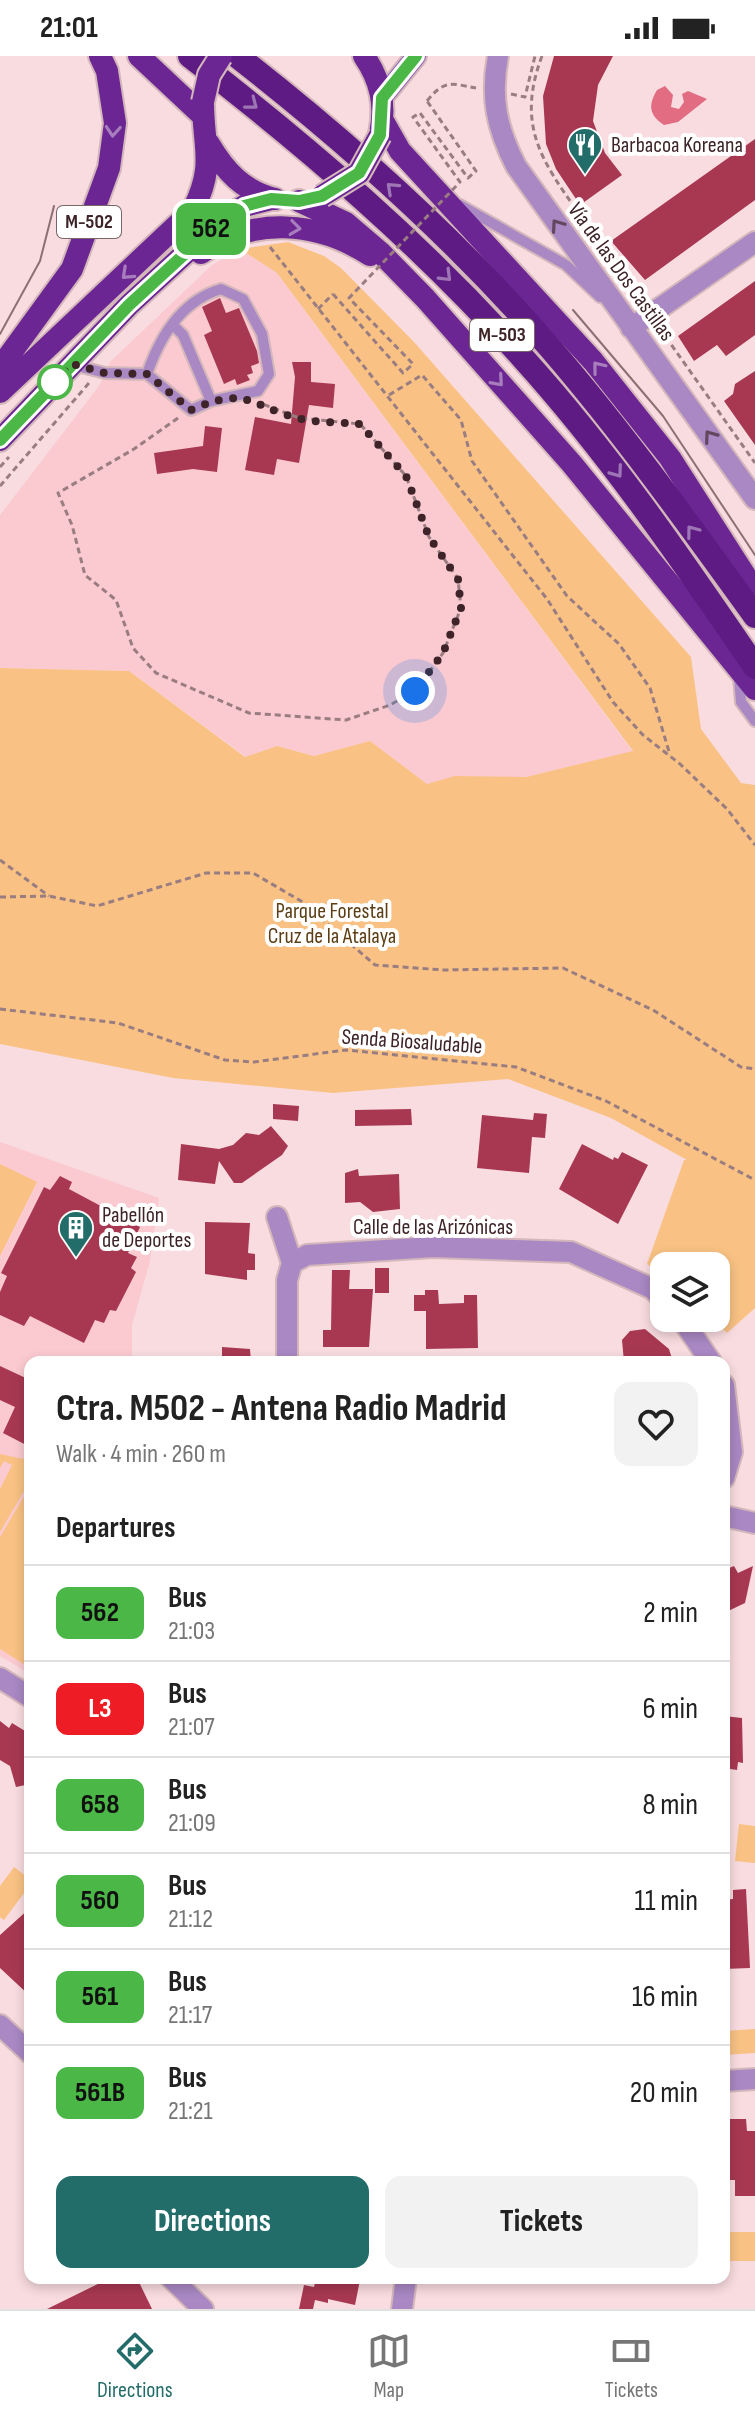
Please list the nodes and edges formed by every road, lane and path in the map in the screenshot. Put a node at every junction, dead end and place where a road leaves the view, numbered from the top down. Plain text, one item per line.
1 (100, 56) edge
2 (139, 56) edge
3 (190, 56) edge
4 (221, 56) edge
5 (237, 56) edge
6 (364, 56) edge
7 (416, 56) edge
8 (498, 56) edge
9 (542, 56) edge
10 (382, 98) junction
11 (427, 101) dead end
12 (203, 109) junction
13 (381, 128) junction
14 (208, 143) junction
15 (437, 191) junction
16 (271, 199) junction
17 (299, 201) junction
18 (755, 242) edge
19 (409, 282) junction
20 (129, 305) junction
21 (659, 308) junction
22 (625, 321) junction
23 (173, 325) junction
24 (72, 364) junction
25 (0, 368) edge
26 (97, 372) junction
27 (147, 374) junction
28 (0, 392) edge
29 (242, 396) junction
30 (388, 396) junction
31 (211, 401) junction
32 (191, 410) junction
33 (0, 440) edge
34 (755, 463) edge
35 (0, 486) edge
36 (755, 499) edge
37 (755, 591) edge
38 (755, 616) edge
39 (747, 667) edge
40 (755, 689) edge
41 (755, 721) edge
42 (670, 755) junction
43 (755, 845) edge
44 (0, 860) edge
45 (49, 896) junction
46 (0, 897) edge
47 (0, 1009) edge
48 (755, 1069) edge
49 (755, 1180) edge
50 (277, 1217) dead end
51 (292, 1263) junction
52 (650, 1288) edge
53 (691, 1332) edge
54 (287, 1356) edge
55 (707, 1356) edge
56 (730, 1435) edge
57 (730, 1458) edge
58 (730, 1517) edge
59 (755, 1523) edge
60 (0, 1678) edge
61 (24, 1693) edge
62 (0, 2025) edge
63 (24, 2047) edge
64 (755, 2079) edge
65 (730, 2081) edge
66 (177, 2284) edge
67 (405, 2284) edge
68 (203, 2309) edge
69 (402, 2309) edge

1 -> 25 highway, M-502
2 - 12 highway
3 -> 39 highway, M-503
4 - 12 highway, M-502, bridge
38 -> 5 highway, M-503
6 - 10 highway
7 - 10 main road
22 -> 8 street, Vía de las Dos Castillas
9 - 21 path
10 - 13 highway
11 - 30 path, bridge
12 - 14 highway, M-502
13 - 15 highway, M-503
13 - 17 highway, M-502, bridge
14 - 16 highway, M-502
14 -> 28 highway, M-502
15 - 22 lane
37 -> 15 highway, M-503
16 - 17 highway, M-502
16 - 20 highway, M-502
17 - 19 highway, M-503
18 - 21 street
20 -> 19 highway, M-503
19 -> 39 highway, M-503
20 - 24 highway, M-502
21 - 22 street
21 - 34 path
36 -> 22 street, Vía de las Dos Castillas
23 - 27 lane
23 - 29 lane
23 - 31 lane
24 - 26 lane
24 - 33 highway, M-502
26 - 27 lane
26 - 35 path
27 - 32 lane
29 - 31 lane
29 - 32 path
30 - 42 path
30 - 42 path
31 - 32 lane
39 - 40 highway, M-503
39 - 41 lane
42 - 43 path
44 - 45 path
45 - 46 path
45 - 48 path
47 - 49 path, Senda Biosaludable
50 - 51 street
51 - 52 street, Calle de las Arizónicas
51 - 54 street
53 - 55 street
56 - 57 street
58 - 59 street
60 - 61 street
62 - 63 street
64 - 65 street
66 - 68 street
67 - 69 street

